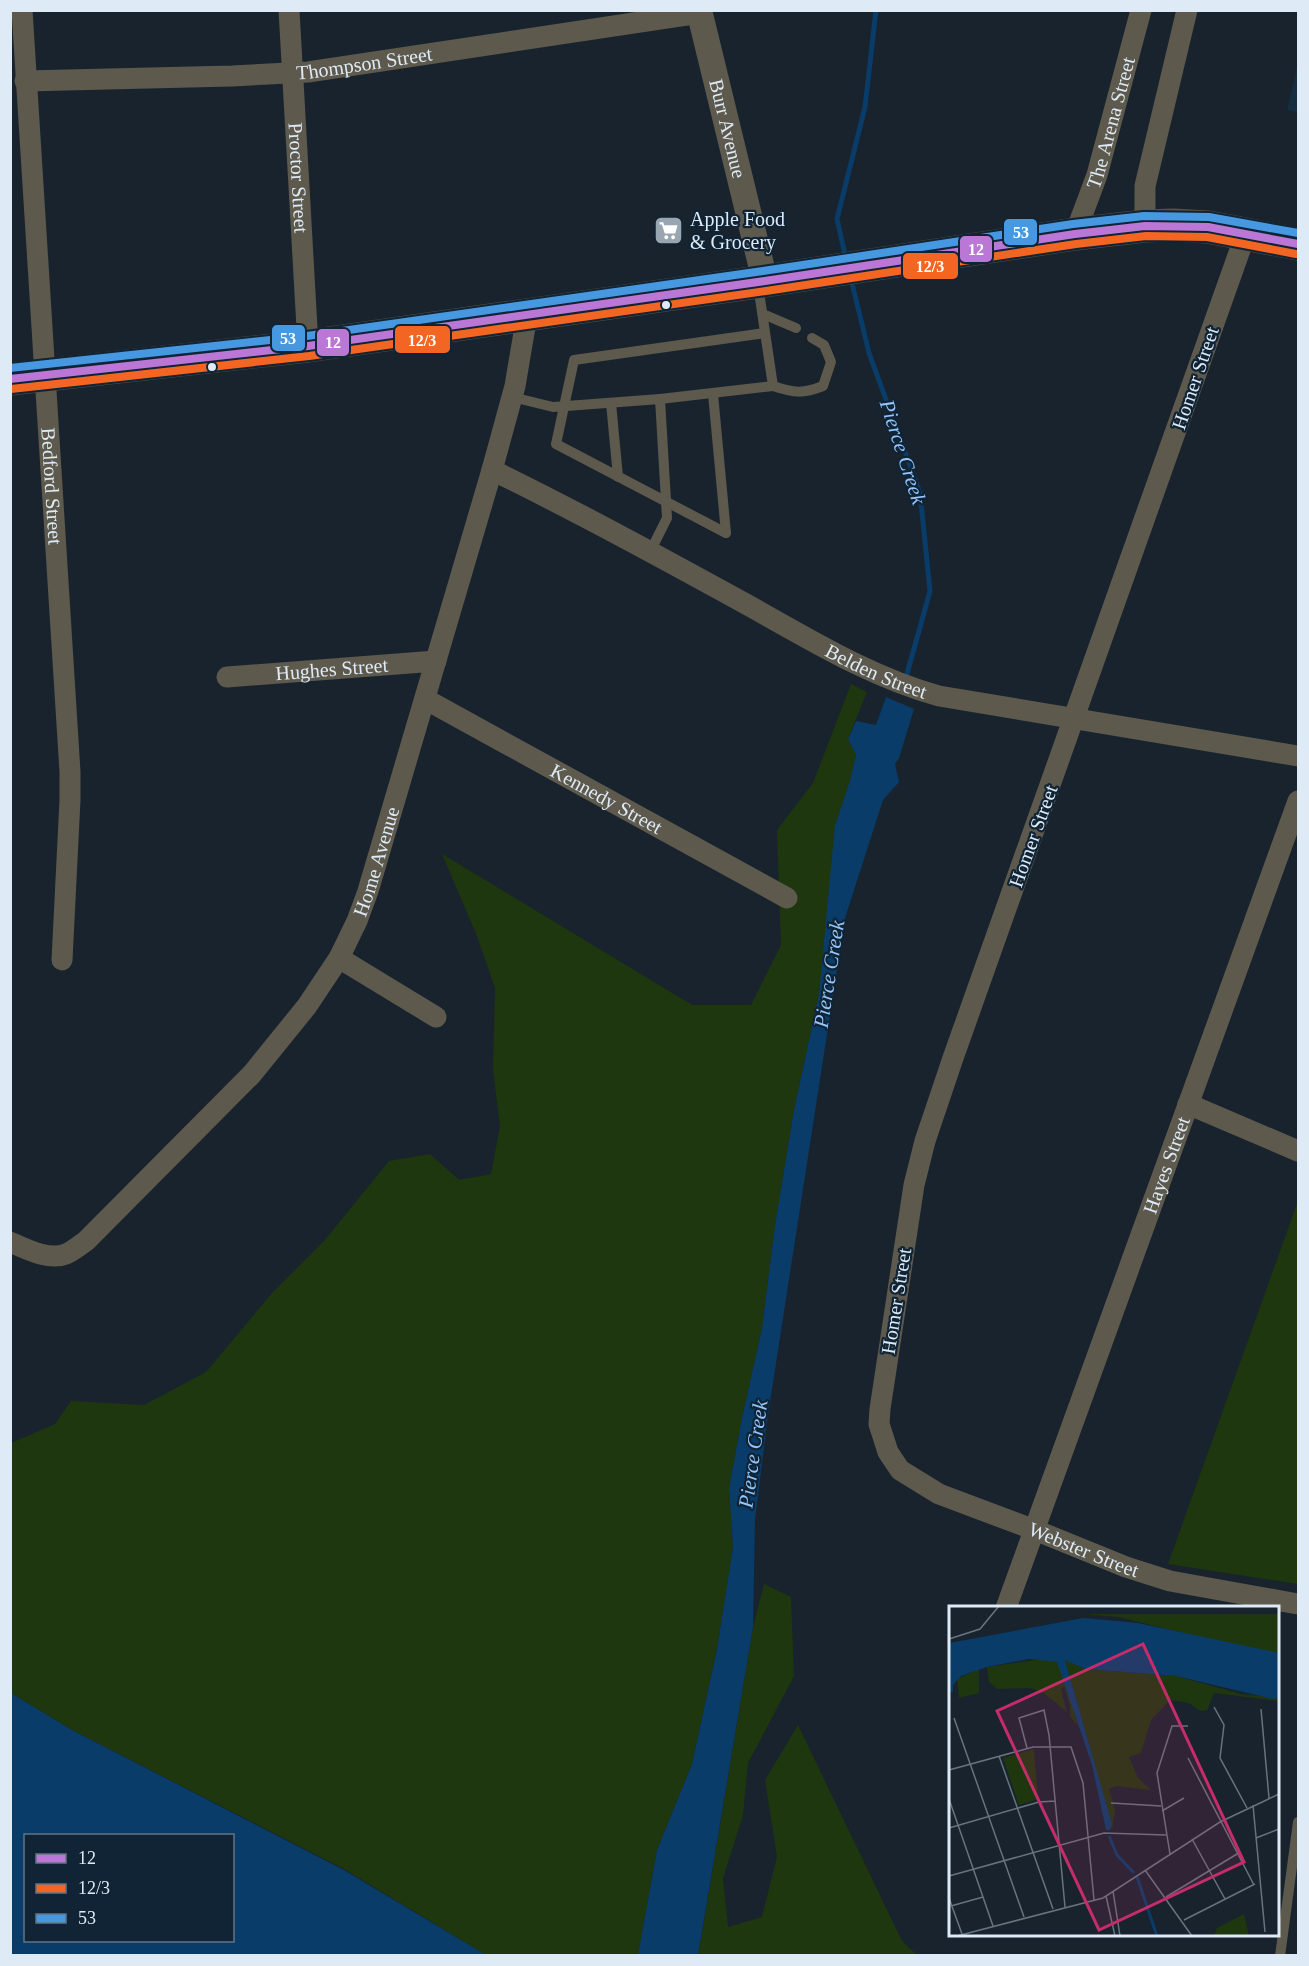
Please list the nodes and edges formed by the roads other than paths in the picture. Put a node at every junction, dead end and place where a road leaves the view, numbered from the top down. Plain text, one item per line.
1 (22, 10) edge
2 (289, 10) edge
3 (1142, 10) edge
4 (1187, 10) edge
5 (700, 12) edge
6 (293, 73) junction
7 (26, 81) junction
8 (1144, 226) junction
9 (1246, 233) junction
10 (1075, 234) junction
11 (1299, 244) edge
12 (761, 281) junction
13 (763, 314) junction
14 (527, 315) junction
15 (796, 328) dead end
16 (765, 333) junction
17 (812, 338) dead end
18 (308, 346) junction
19 (45, 376) junction
20 (10, 379) edge
21 (773, 386) junction
22 (713, 394) junction
23 (512, 397) junction
24 (660, 399) junction
25 (611, 403) junction
26 (565, 406) junction
27 (492, 470) junction
28 (618, 477) junction
29 (666, 502) junction
30 (650, 552) junction
31 (436, 661) junction
32 (227, 677) dead end
33 (425, 699) junction
34 (1075, 718) junction
35 (1299, 756) edge
36 (1299, 801) edge
37 (787, 898) dead end
38 (339, 958) junction
39 (62, 960) dead end
40 (436, 1017) dead end
41 (1188, 1104) junction
42 (1299, 1150) edge
43 (10, 1242) edge
44 (888, 1452) joint
45 (1035, 1530) junction
46 (1216, 1599) edge
47 (1299, 1604) edge
48 (1007, 1606) edge
49 (1299, 1822) edge
50 (1280, 1956) edge

1 - 7 street, Bedford Street
2 - 6 street, Proctor Street
3 - 10 street, The Arena Street
4 - 8 street
5 - 6 street, Thompson Street
5 - 12 street, Burr Avenue
6 - 7 street, Thompson Street
6 - 18 street, Proctor Street
7 - 19 street, Bedford Street
8 - 9 main road
8 - 10 main road
9 - 11 main road
9 - 34 street, Homer Street
10 - 12 main road
12 - 13 lane
12 - 14 main road
13 - 15 lane
13 - 16 lane
14 - 18 main road
14 - 23 street, Home Avenue
16 - 21 lane
16 - 26 lane
17 - 21 lane
18 - 19 main road
19 - 20 main road
19 - 39 street, Bedford Street
21 - 22 lane
22 - 24 lane
22 - 29 lane
23 - 26 lane
23 - 27 street, Home Avenue
24 - 25 lane
24 - 29 lane
25 - 26 lane
25 - 28 lane
26 - 28 lane
27 - 30 street, Belden Street
27 - 31 street, Home Avenue
28 - 29 lane
29 - 30 lane
30 - 34 street, Belden Street
31 - 32 street, Hughes Street
31 - 33 street, Home Avenue
33 - 37 street, Kennedy Street
33 - 38 street, Home Avenue
34 - 35 street, Belden Street
34 - 44 street, Homer Street
36 - 41 street, Hayes Street
38 - 40 street
38 - 43 street, Home Avenue
41 - 42 street
41 - 45 street, Hayes Street
44 - 45 street, Webster Street
45 - 46 street, Webster Street
45 - 48 street, Hayes Street
46 - 47 street, Webster Street
49 - 50 lane

